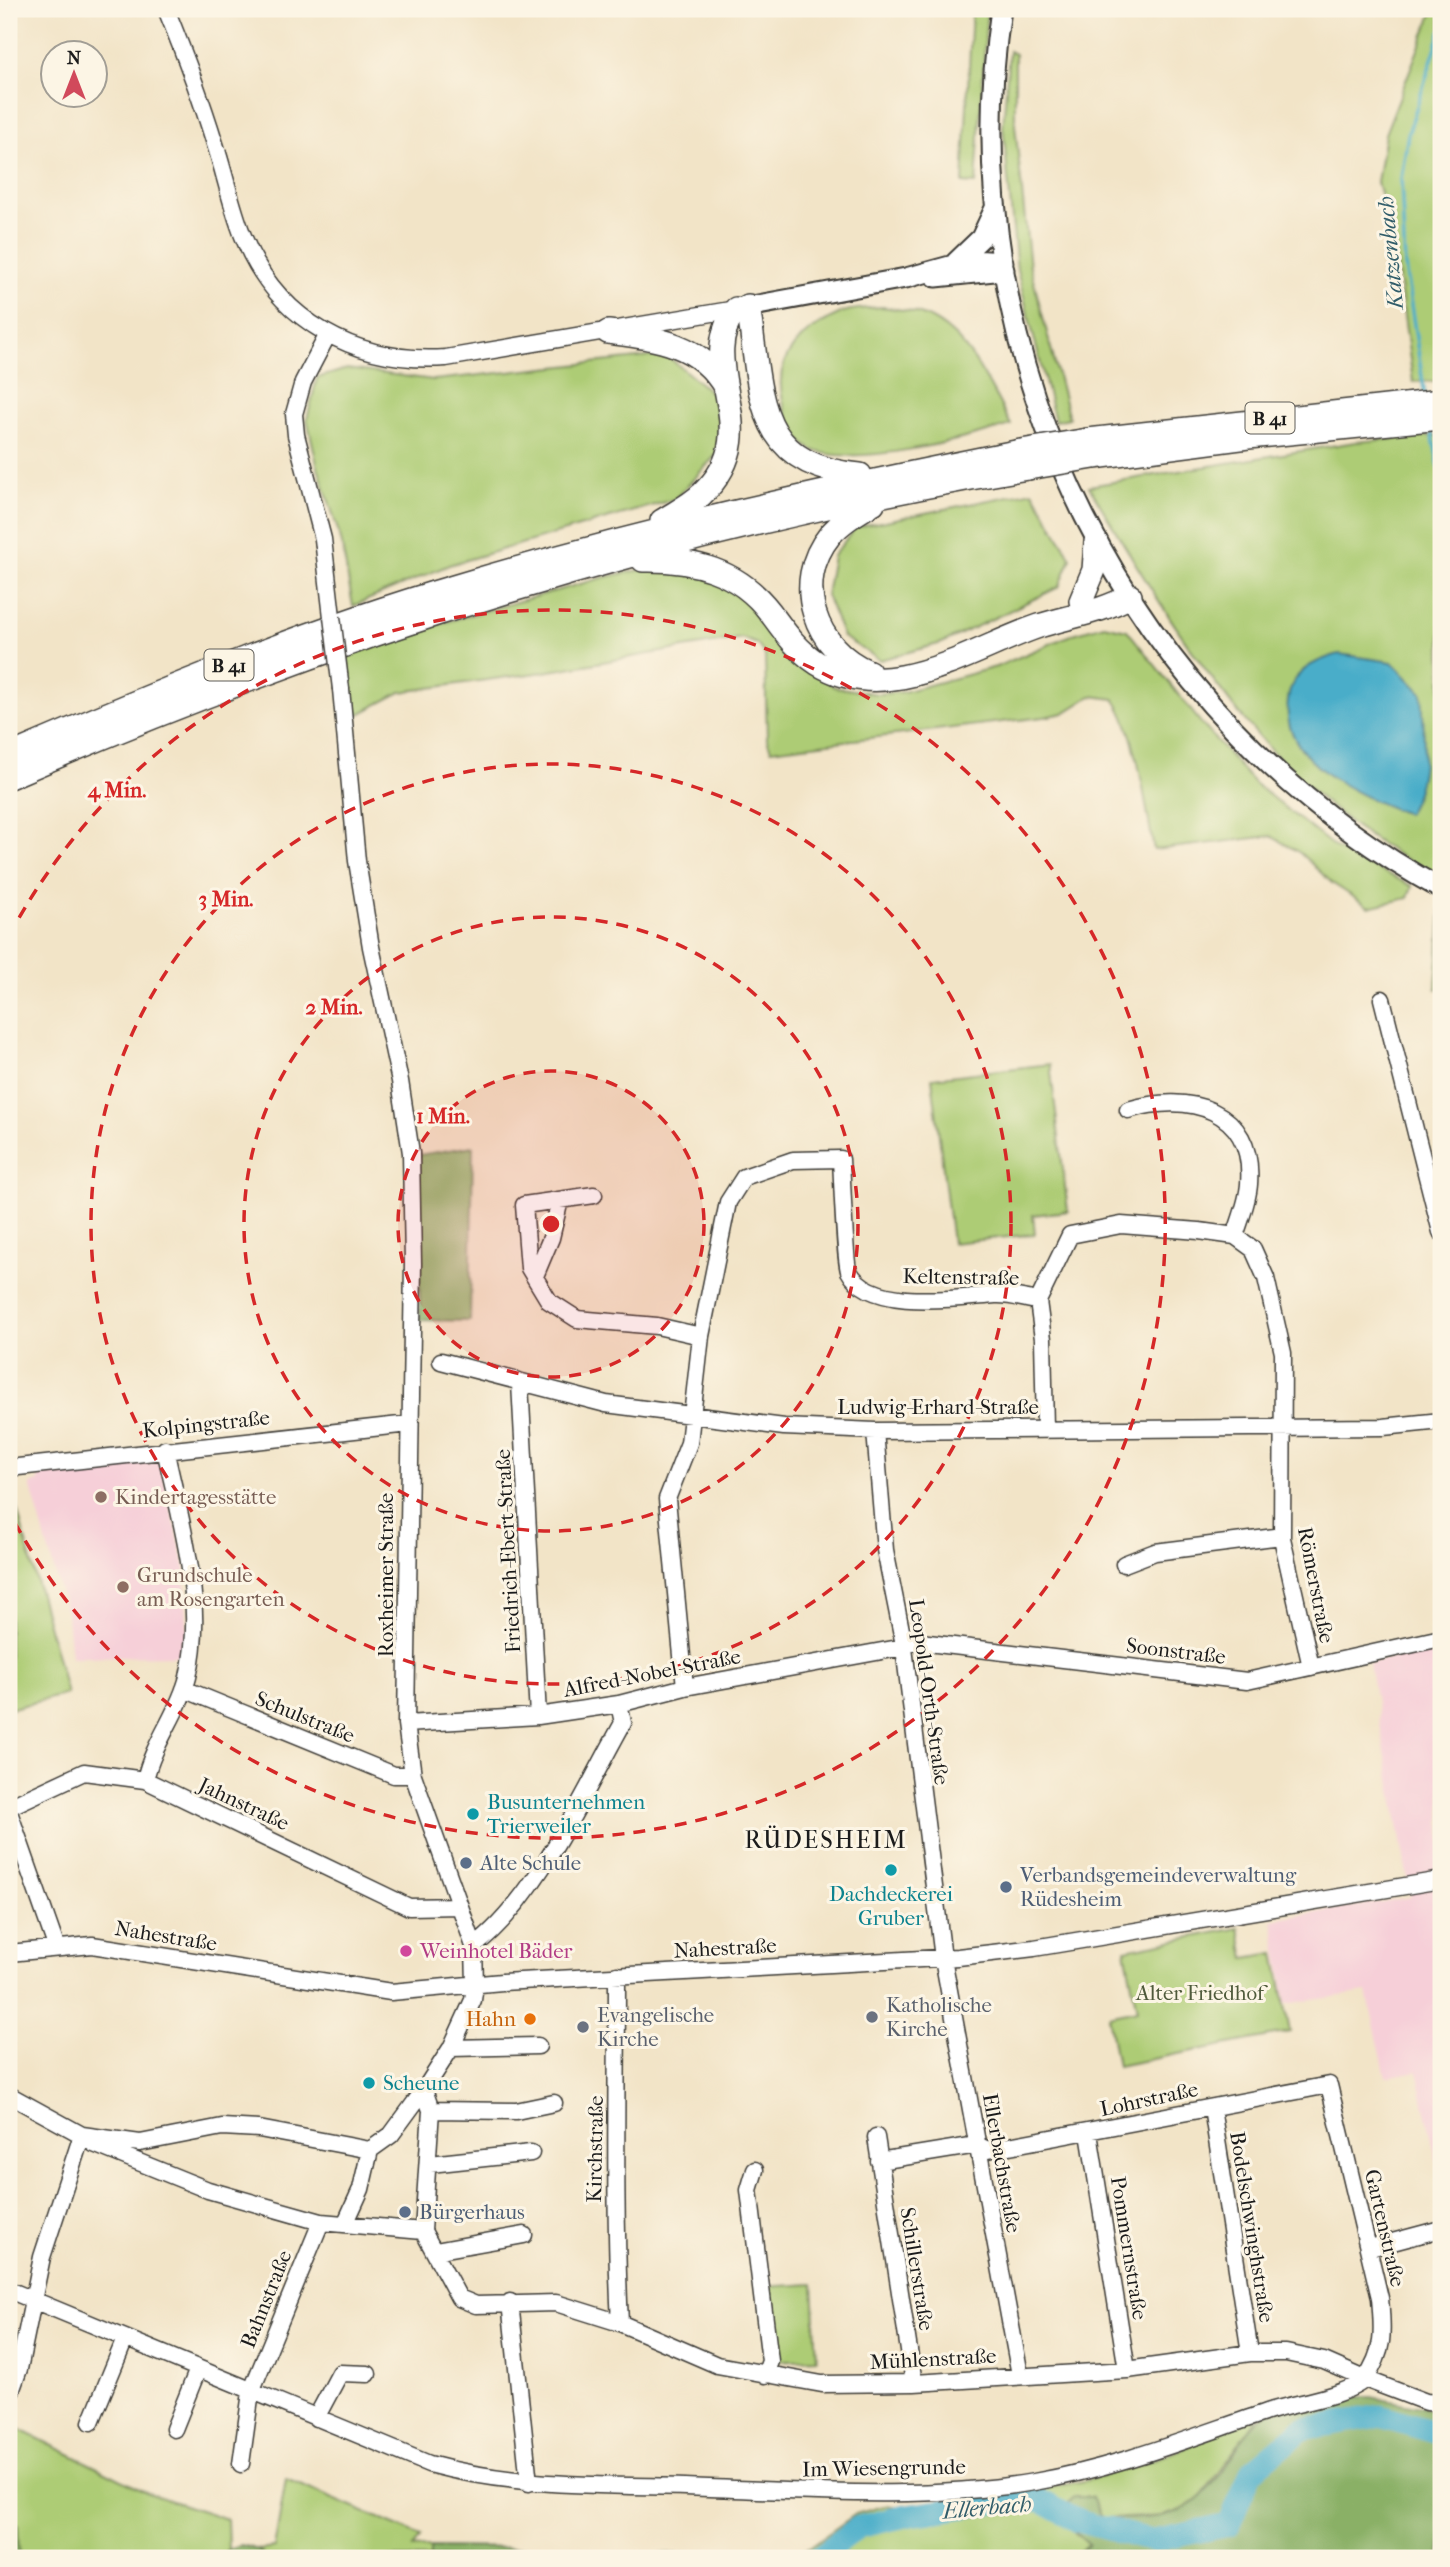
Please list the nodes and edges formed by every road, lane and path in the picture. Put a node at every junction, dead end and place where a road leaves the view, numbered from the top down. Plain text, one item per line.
1 (166, 9) edge
2 (1001, 9) edge
3 (996, 207) junction
4 (953, 264) junction
5 (1004, 266) junction
6 (906, 278) junction
7 (742, 307) junction
8 (608, 332) junction
9 (327, 336) junction
10 (728, 393) junction
11 (1441, 401) edge
12 (1408, 412) junction
13 (1441, 418) edge
14 (885, 485) junction
15 (642, 533) junction
16 (1096, 542) junction
17 (605, 561) junction
18 (1127, 591) junction
19 (1081, 601) junction
20 (1039, 626) junction
21 (896, 677) junction
22 (9, 756) edge
23 (9, 777) edge
24 (1441, 889) edge
25 (1382, 999) dead end
26 (1128, 1110) dead end
27 (594, 1195) dead end
28 (560, 1200) junction
29 (1441, 1232) edge
30 (1235, 1236) junction
31 (535, 1276) junction
32 (1038, 1301) junction
33 (701, 1336) junction
34 (441, 1361) dead end
35 (520, 1383) junction
36 (692, 1417) junction
37 (1441, 1421) edge
38 (409, 1424) junction
39 (1284, 1426) junction
40 (1045, 1428) junction
41 (875, 1431) junction
42 (165, 1450) junction
43 (9, 1468) edge
44 (1282, 1536) junction
45 (1124, 1564) dead end
46 (1441, 1638) edge
47 (903, 1644) junction
48 (1311, 1667) junction
49 (685, 1687) junction
50 (184, 1689) junction
51 (619, 1704) junction
52 (538, 1716) junction
53 (406, 1724) junction
54 (413, 1775) junction
55 (145, 1780) junction
56 (9, 1809) edge
57 (1441, 1880) edge
58 (460, 1906) junction
59 (56, 1946) junction
60 (474, 1946) junction
61 (9, 1952) edge
62 (943, 1958) junction
63 (617, 1975) junction
64 (475, 1985) junction
65 (538, 2046) dead end
66 (451, 2048) junction
67 (1329, 2085) joint
68 (424, 2090) junction
69 (9, 2095) edge
70 (554, 2103) dead end
71 (1212, 2108) junction
72 (431, 2110) junction
73 (1089, 2133) junction
74 (82, 2135) junction
75 (876, 2137) dead end
76 (977, 2145) junction
77 (370, 2150) junction
78 (531, 2153) dead end
79 (878, 2161) junction
80 (429, 2164) junction
81 (755, 2170) dead end
82 (321, 2222) junction
83 (346, 2222) junction
84 (1441, 2229) edge
85 (423, 2231) junction
86 (524, 2235) dead end
87 (1370, 2248) junction
88 (435, 2251) junction
89 (9, 2290) edge
90 (33, 2300) junction
91 (510, 2302) junction
92 (620, 2323) junction
93 (125, 2339) junction
94 (1250, 2353) junction
95 (198, 2369) junction
96 (1127, 2370) junction
97 (368, 2374) dead end
98 (765, 2375) junction
99 (1020, 2375) junction
100 (1365, 2379) junction
101 (914, 2383) junction
102 (251, 2392) junction
103 (9, 2397) edge
104 (1441, 2403) edge
105 (316, 2418) junction
106 (91, 2422) dead end
107 (174, 2429) dead end
108 (241, 2464) dead end
109 (529, 2483) junction

1 - 9 street
2 - 3 main road
3 - 4 main road
3 - 5 main road
4 - 5 main road
4 - 6 main road
5 - 6 main road
5 - 16 main road
6 - 7 main road
7 - 8 street
7 - 10 highway, B 41
7 - 14 highway, B 41
8 - 9 street
8 - 10 highway, B 41
9 - 38 street, Roxheimer Straße, bridge
10 - 15 highway, B 41
11 - 12 highway, B 41
12 - 13 highway, B 41
12 - 14 highway, B 41, bridge
14 - 15 highway, B 41
14 - 17 highway, B 41
14 - 21 highway, B 41
15 - 22 highway, B 41
16 - 18 main road
16 - 19 highway
17 - 21 highway, B 41
17 - 23 highway, B 41
18 - 19 highway
18 - 20 highway
18 - 24 main road
19 - 20 highway
20 - 21 highway
25 - 29 street
26 - 30 street
27 - 28 street
28 - 31 street
28 - 31 street
30 - 32 street
30 - 39 street, Römerstraße
31 - 33 street
32 - 33 street, Keltenstraße
32 - 40 street, Keltenstraße
33 - 36 street, Keltenstraße
34 - 35 street, Ludwig-Erhard-Straße
35 - 36 street, Ludwig-Erhard-Straße
35 - 52 street, Friedrich-Ebert-Straße
36 - 41 street, Ludwig-Erhard-Straße
36 - 49 street, Keltenstraße
37 - 39 street, Ludwig-Erhard-Straße
38 - 42 street, Kolpingstraße
38 - 53 street, Roxheimer Straße
39 - 40 street, Ludwig-Erhard-Straße
39 - 44 street, Römerstraße
40 - 41 street, Ludwig-Erhard-Straße
41 - 47 street, Leopold-Orth-Straße
42 - 43 street, Kolpingstraße
42 - 50 street
44 - 45 street
44 - 48 street, Römerstraße
46 - 48 street, Soonstraße
47 - 48 street, Soonstraße
47 - 49 street, Alfred-Nobel-Straße
47 - 62 street, Leopold-Orth-Straße
49 - 51 street, Alfred-Nobel-Straße
50 - 54 street, Schulstraße
50 - 55 street
51 - 52 street, Alfred-Nobel-Straße
51 - 60 street
52 - 53 street, Alfred-Nobel-Straße
53 - 54 street, Roxheimer Straße
54 - 58 street, Roxheimer Straße
55 - 56 street, Jahnstraße
55 - 58 street, Jahnstraße
56 - 59 street, Jahnstraße
57 - 62 street, Nahestraße
58 - 60 street, Roxheimer Straße
59 - 61 street, Nahestraße
59 - 64 street, Nahestraße
60 - 64 street, Roxheimer Straße
62 - 63 street, Nahestraße
62 - 76 street, Ellerbachstraße
63 - 64 street, Nahestraße
63 - 92 street, Kirchstraße
64 - 66 street, Roxheimer Straße
65 - 66 street
66 - 68 street, Roxheimer Straße
67 - 71 street, Lohrstraße
67 - 87 street, Gartenstraße
68 - 72 street
68 - 77 street, Roxheimer Straße
69 - 74 street
70 - 72 street
71 - 73 street, Lohrstraße
71 - 94 street, Bodelschwinghstraße
72 - 80 street
73 - 76 street, Lohrstraße
73 - 96 street, Pommernstraße
74 - 77 street
74 - 82 street
74 - 90 street
75 - 79 street, Schillerstraße
76 - 79 street
76 - 99 street, Ellerbachstraße
77 - 83 street
78 - 80 street
79 - 101 street, Schillerstraße
80 - 85 street
81 - 98 street
82 - 83 street
82 - 102 street, Bahnstraße
83 - 85 street
84 - 87 street
85 - 88 street, Mühlenstraße
86 - 88 street
87 - 100 street, Gartenstraße
88 - 91 street, Mühlenstraße
89 - 90 street, Im Wiesengrunde
90 - 93 street, Im Wiesengrunde
90 - 103 street
91 - 92 street, Mühlenstraße
91 - 109 street
92 - 98 street, Mühlenstraße
93 - 95 street, Im Wiesengrunde
93 - 106 street
94 - 96 street, Mühlenstraße
94 - 100 street, Mühlenstraße
95 - 102 street, Im Wiesengrunde
95 - 107 street
96 - 99 street, Mühlenstraße
97 - 105 street
98 - 101 street, Mühlenstraße
99 - 101 street, Mühlenstraße
100 - 104 street
100 - 109 street, Im Wiesengrunde
102 - 105 street, Im Wiesengrunde
102 - 108 street
105 - 109 street, Im Wiesengrunde

